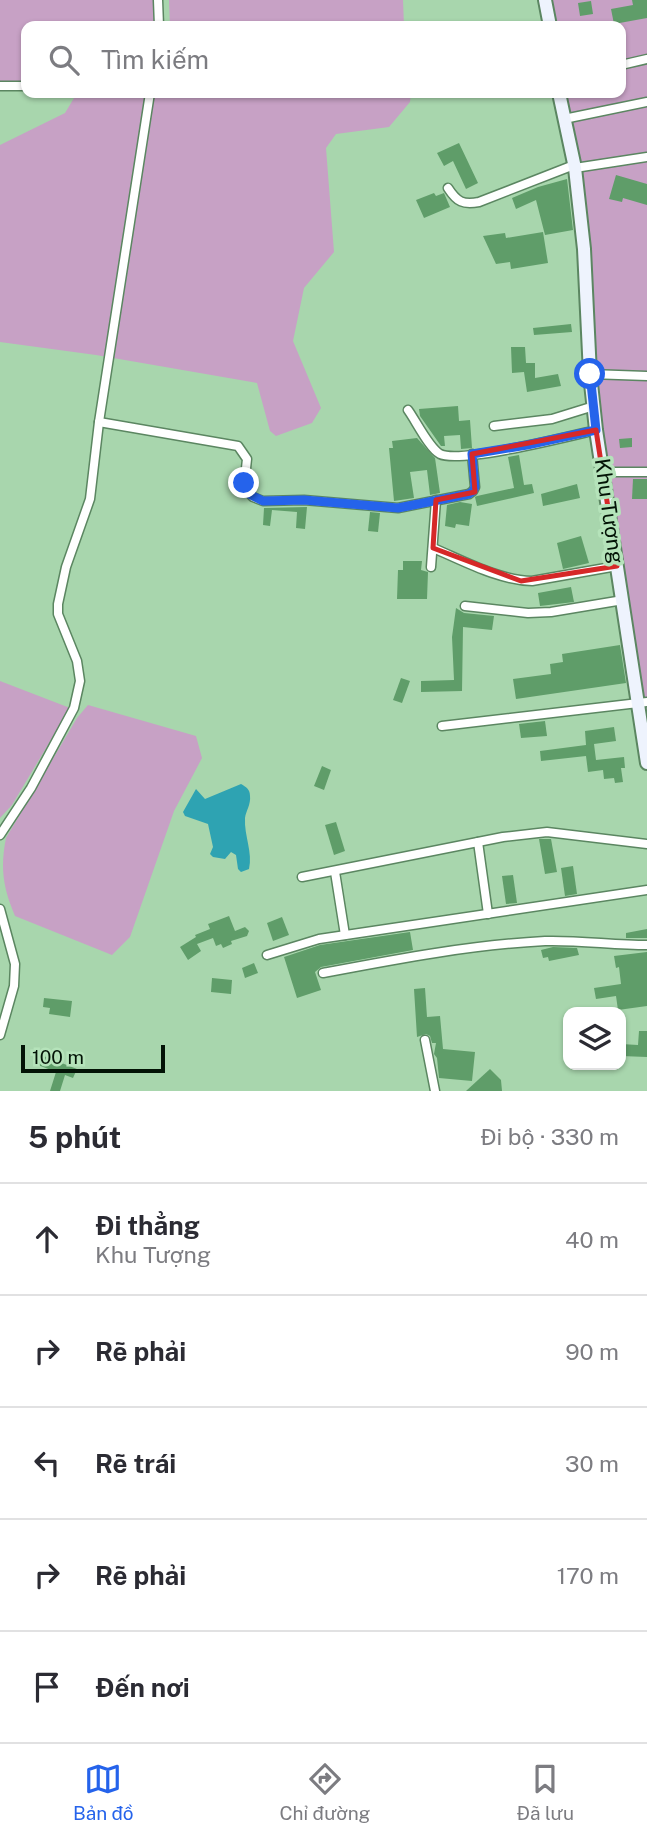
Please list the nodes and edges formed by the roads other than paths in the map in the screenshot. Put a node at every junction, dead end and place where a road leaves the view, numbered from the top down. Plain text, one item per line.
1 (158, 0) edge
2 (545, 0) edge
3 (159, 21) edge
4 (549, 21) edge
5 (647, 60) edge
6 (626, 64) edge
7 (0, 86) edge
8 (21, 86) edge
9 (149, 98) edge
10 (560, 98) edge
11 (647, 102) edge
12 (564, 119) junction
13 (647, 157) edge
14 (575, 166) junction
15 (447, 188) dead end
16 (590, 374) junction
17 (647, 376) edge
18 (594, 406) junction
19 (408, 410) dead end
20 (99, 422) junction
21 (494, 426) dead end
22 (596, 430) junction
23 (472, 454) junction
24 (603, 472) junction
25 (647, 472) edge
26 (436, 500) junction
27 (433, 548) junction
28 (617, 566) junction
29 (432, 567) dead end
30 (623, 600) junction
31 (465, 606) dead end
32 (643, 702) edge
33 (442, 726) dead end
34 (647, 763) edge
35 (0, 835) edge
36 (478, 842) junction
37 (647, 844) edge
38 (335, 872) junction
39 (302, 877) dead end
40 (647, 890) edge
41 (0, 909) edge
42 (488, 914) junction
43 (345, 935) junction
44 (647, 945) edge
45 (267, 955) dead end
46 (323, 973) dead end
47 (0, 1035) edge
48 (425, 1040) dead end
49 (435, 1091) edge

1 - 3 street
2 - 4 street
5 - 6 street
7 - 8 street
9 - 20 street
10 - 12 street, Khu Tượng
11 - 12 street
12 - 14 street, Khu Tượng
13 - 14 street
14 - 15 street
14 - 16 street, Khu Tượng
16 - 17 street
16 - 18 street, Khu Tượng
18 - 21 street
18 - 22 street, Khu Tượng
19 - 23 street
20 - 26 street
20 - 35 street
22 - 23 street
22 - 24 street, Khu Tượng
23 - 26 street
24 - 25 street
24 - 28 street, Khu Tượng
26 - 27 street
27 - 28 street
27 - 29 street
28 - 30 street, Khu Tượng
30 - 31 street
30 - 32 street, Khu Tượng
32 - 33 street
32 - 34 street, Khu Tượng
36 - 37 street
36 - 38 street
36 - 42 street
38 - 39 street
38 - 43 street
40 - 42 street
41 - 47 street
42 - 43 street
43 - 45 street
44 - 46 street
48 - 49 street

